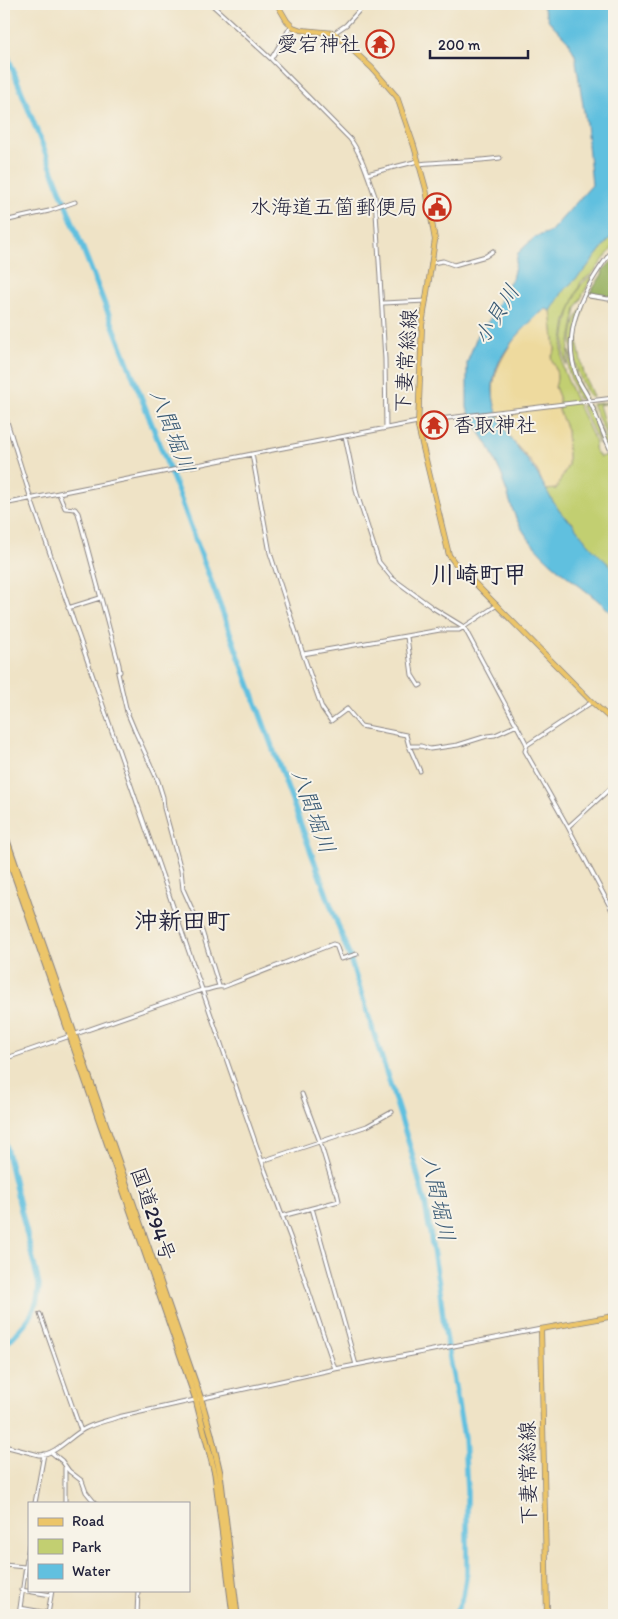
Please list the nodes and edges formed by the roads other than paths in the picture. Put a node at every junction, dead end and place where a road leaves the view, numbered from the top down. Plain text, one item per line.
1 (211, 4) edge
2 (276, 4) edge
3 (365, 4) edge
4 (291, 26) junction
5 (334, 34) junction
6 (271, 59) junction
7 (500, 158) dead end
8 (419, 163) junction
9 (367, 174) junction
10 (74, 202) dead end
11 (4, 221) edge
12 (614, 248) edge
13 (492, 251) dead end
14 (430, 263) junction
15 (588, 296) dead end
16 (614, 298) edge
17 (426, 301) junction
18 (382, 303) junction
19 (614, 306) edge
20 (614, 398) edge
21 (588, 401) junction
22 (4, 412) edge
23 (418, 422) junction
24 (386, 428) junction
25 (345, 436) junction
26 (252, 454) junction
27 (614, 457) edge
28 (59, 494) junction
29 (31, 499) junction
30 (4, 504) edge
31 (100, 598) junction
32 (497, 605) junction
33 (68, 608) junction
34 (464, 628) junction
35 (407, 637) junction
36 (302, 654) junction
37 (421, 686) dead end
38 (592, 702) junction
39 (614, 722) edge
40 (516, 724) junction
41 (527, 744) junction
42 (409, 746) junction
43 (420, 771) dead end
44 (614, 785) edge
45 (568, 827) junction
46 (4, 832) edge
47 (4, 845) edge
48 (614, 914) edge
49 (357, 954) dead end
50 (219, 986) junction
51 (202, 990) junction
52 (72, 1036) junction
53 (4, 1059) edge
54 (302, 1094) dead end
55 (392, 1112) dead end
56 (320, 1142) junction
57 (262, 1161) junction
58 (312, 1208) junction
59 (282, 1216) junction
60 (40, 1314) dead end
61 (614, 1316) edge
62 (541, 1330) junction
63 (356, 1365) junction
64 (335, 1369) junction
65 (199, 1399) junction
66 (81, 1431) junction
67 (4, 1446) edge
68 (51, 1452) junction
69 (44, 1454) junction
70 (66, 1467) junction
71 (35, 1502) edge
72 (64, 1502) edge
73 (94, 1502) edge
74 (28, 1550) edge
75 (4, 1566) edge
76 (25, 1566) junction
77 (21, 1590) junction
78 (28, 1591) edge
79 (33, 1592) edge
80 (52, 1592) edge
81 (138, 1592) edge
82 (51, 1595) junction
83 (20, 1608) junction
84 (48, 1614) edge
85 (19, 1615) edge
86 (137, 1615) edge
87 (233, 1615) edge
88 (238, 1615) edge
89 (548, 1615) edge

1 - 6 street
2 - 4 main road
3 - 5 street
4 - 5 main road
4 - 6 street
5 - 8 main road, 下妻常総線
6 - 9 street
7 - 8 street
8 - 9 street
8 - 14 main road, 下妻常総線
9 - 18 street
10 - 11 street
12 - 21 street
13 - 14 street
14 - 17 main road, 下妻常総線
15 - 16 street
16 - 19 street
17 - 18 street
17 - 23 main road, 下妻常総線
18 - 24 street
20 - 21 street
21 - 23 street
21 - 27 street
22 - 29 street
23 - 24 street
23 - 32 main road, 下妻常総線
24 - 25 street
25 - 26 street
25 - 34 street
26 - 28 street
26 - 36 street
28 - 29 street
28 - 31 street
29 - 30 street
29 - 33 street
31 - 33 street
31 - 50 street
32 - 34 street
32 - 38 main road, 下妻常総線
33 - 51 street
34 - 35 street
34 - 40 street
35 - 36 street
35 - 37 street
36 - 42 street
38 - 39 main road, 下妻常総線
38 - 41 street
40 - 41 street
40 - 42 street
41 - 45 street
42 - 43 street
44 - 45 street
45 - 48 street
46 - 52 highway, 国道294号
47 - 52 highway, 国道294号
49 - 50 street
50 - 51 street
51 - 52 street
51 - 57 street
52 - 53 street
52 - 65 highway, 国道294号
54 - 56 street
55 - 56 street
56 - 57 street
56 - 58 street
57 - 59 street
58 - 59 street
58 - 63 street
59 - 64 street
60 - 66 street
61 - 62 main road
62 - 63 street
62 - 89 main road, 下妻常総線
63 - 64 street
64 - 65 street
65 - 66 street
65 - 87 highway, 国道294号
65 - 88 highway, 国道294号
66 - 68 street
67 - 69 street
68 - 69 street
68 - 70 street
69 - 71 street
70 - 72 street
70 - 73 street
74 - 76 street
75 - 76 street
76 - 77 street
77 - 78 street
77 - 83 street
79 - 82 street
80 - 82 street
81 - 86 street
82 - 84 street
83 - 84 street
83 - 85 street

